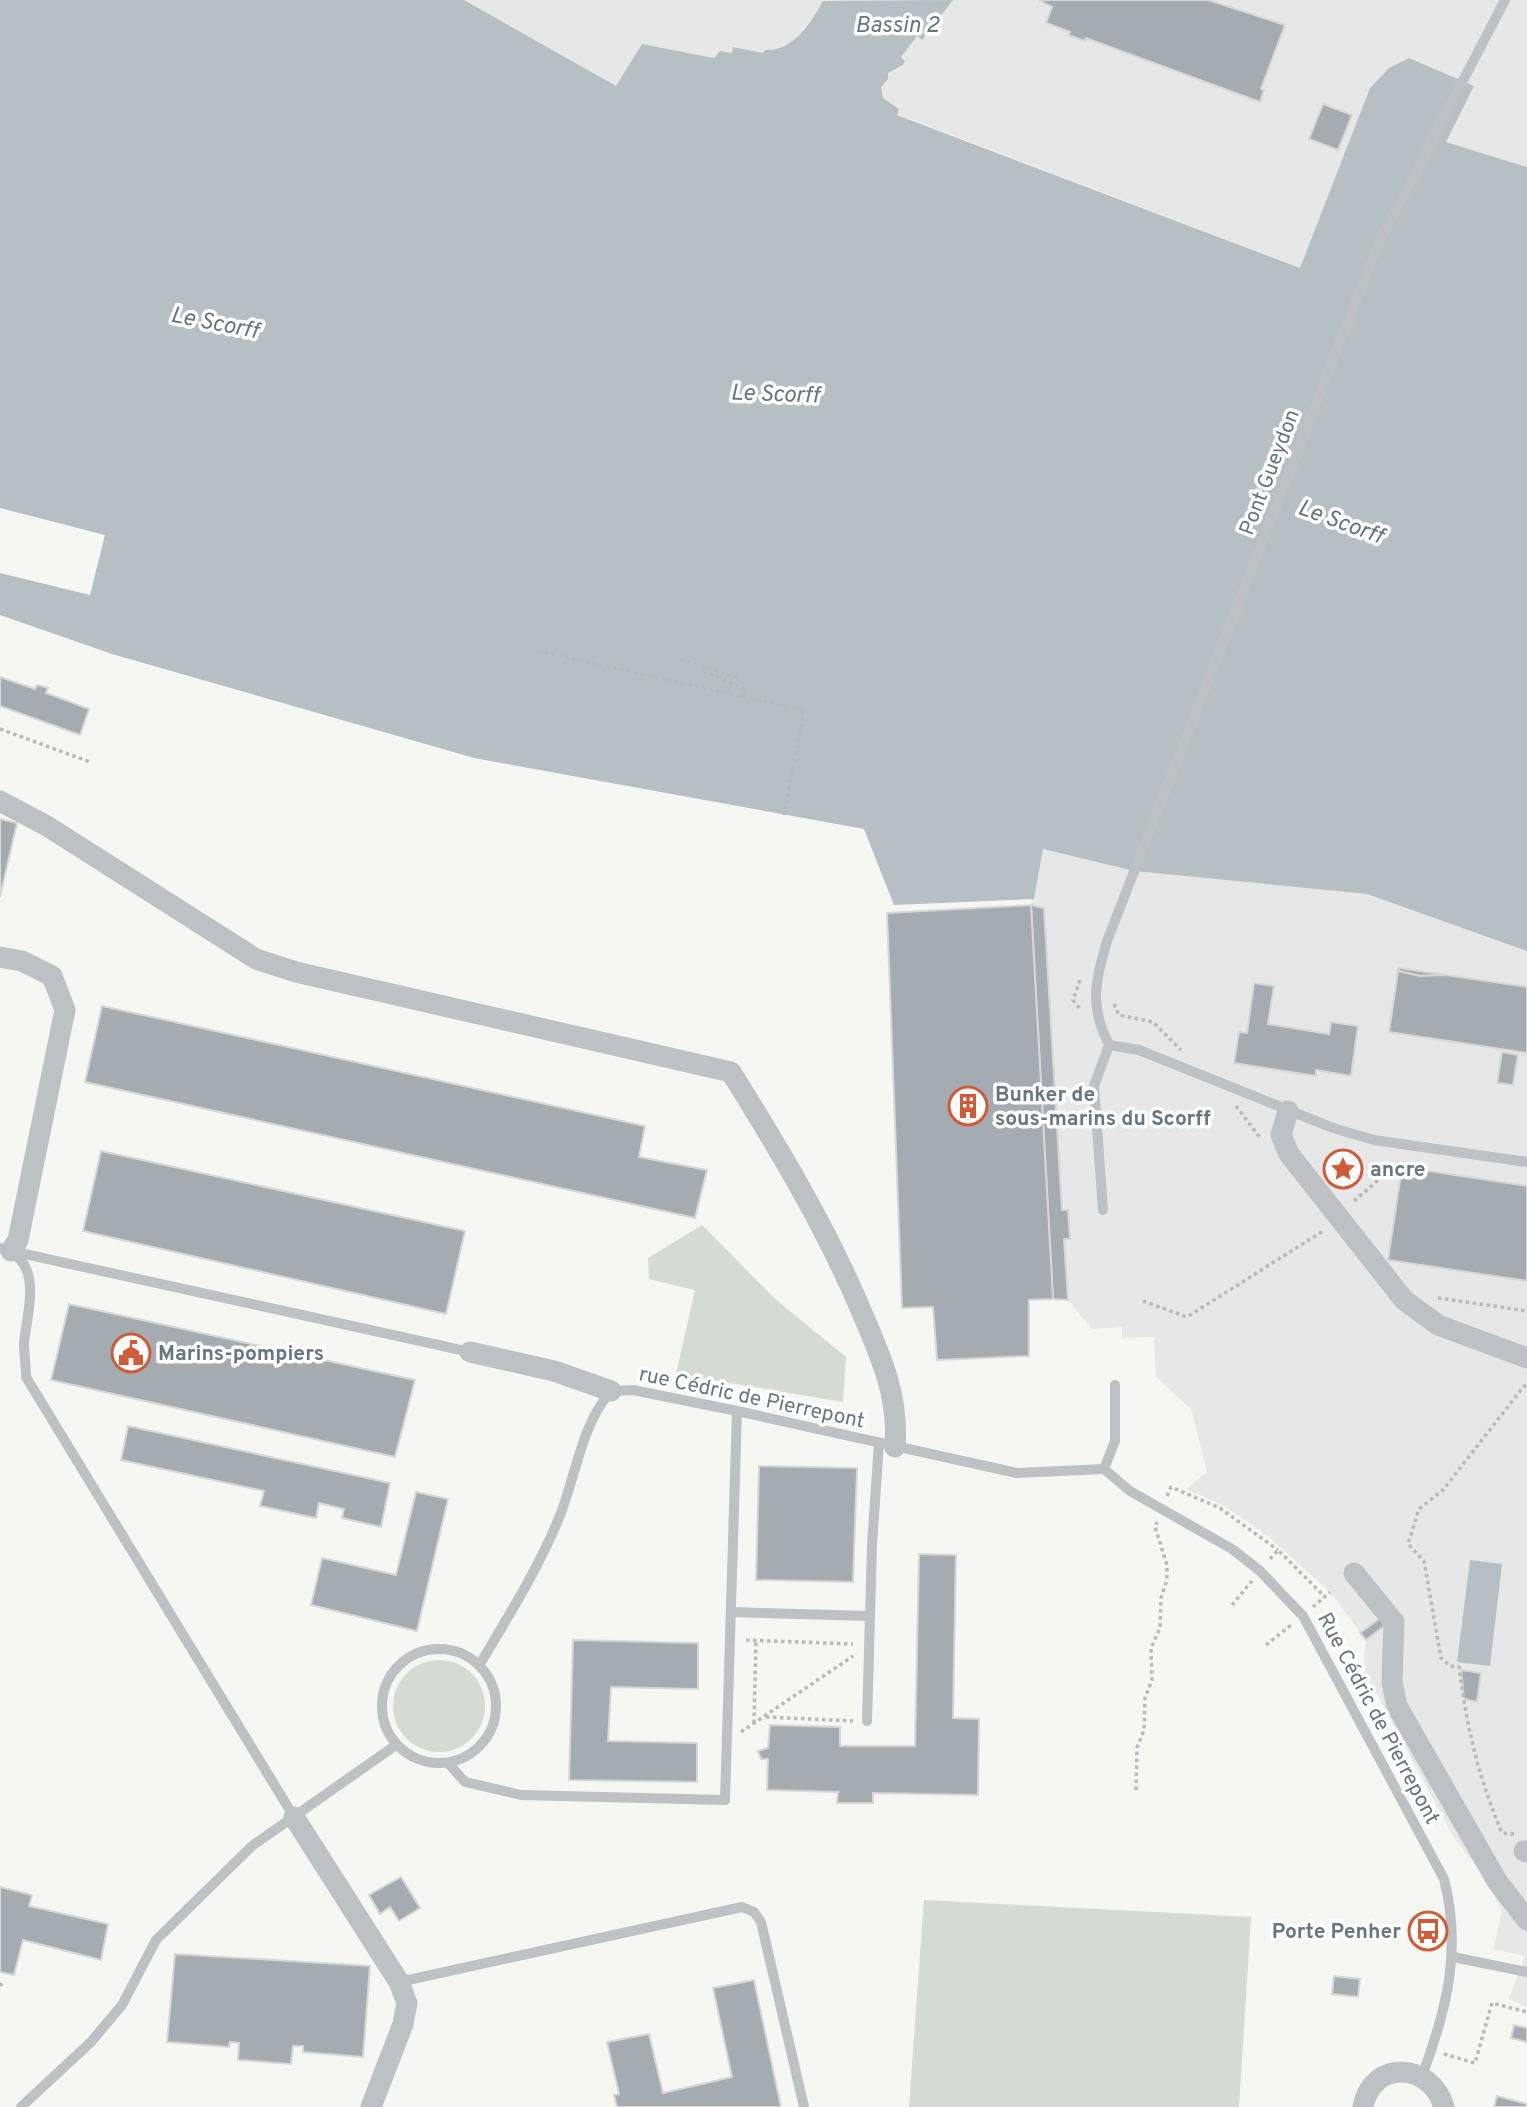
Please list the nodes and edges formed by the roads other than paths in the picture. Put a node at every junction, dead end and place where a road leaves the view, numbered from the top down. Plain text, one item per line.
1 (1505, 0) edge
2 (0, 801) edge
3 (0, 957) edge
4 (1109, 1045) junction
5 (1288, 1111) junction
6 (1527, 1162) edge
7 (1103, 1210) dead end
8 (5, 1249) edge
9 (470, 1352) joint
10 (1527, 1358) edge
11 (1115, 1385) dead end
12 (611, 1391) junction
13 (737, 1411) junction
14 (887, 1445) junction
15 (1104, 1469) junction
16 (1354, 1573) dead end
17 (731, 1612) junction
18 (870, 1616) junction
19 (480, 1664) junction
20 (867, 1721) road end
21 (396, 1745) junction
22 (449, 1764) junction
23 (294, 1817) junction
24 (1527, 1920) edge
25 (1453, 1957) junction
26 (1527, 1972) edge
27 (399, 1982) junction
28 (1422, 2076) junction
29 (21, 2107) edge
30 (371, 2107) edge
31 (804, 2107) edge
32 (1363, 2107) edge
33 (1444, 2107) edge

1 - 4 lane, Pont Gueydon
2 - 14 street
3 - 8 street
4 - 5 lane
4 - 7 lane
5 - 6 lane
5 - 10 street
8 - 9 lane
8 - 23 lane
9 - 12 street
11 - 15 lane
12 - 13 lane, rue Cédric de Pierrepont
12 - 19 lane, rue Cédric de Pierrepont
13 - 14 lane, rue Cédric de Pierrepont
13 - 17 lane
14 - 15 lane, rue Cédric de Pierrepont
14 - 18 lane
15 - 25 lane, Rue Cédric de Pierrepont
16 - 24 street
17 - 18 lane
17 - 22 lane
18 - 20 lane
19 - 21 lane
19 - 22 lane
21 - 22 lane
21 - 23 lane
23 - 27 street
23 - 29 lane
25 - 26 lane
25 - 28 lane, Rue Cédric de Pierrepont
27 - 30 street
27 - 31 lane
28 - 32 street
28 - 33 street

